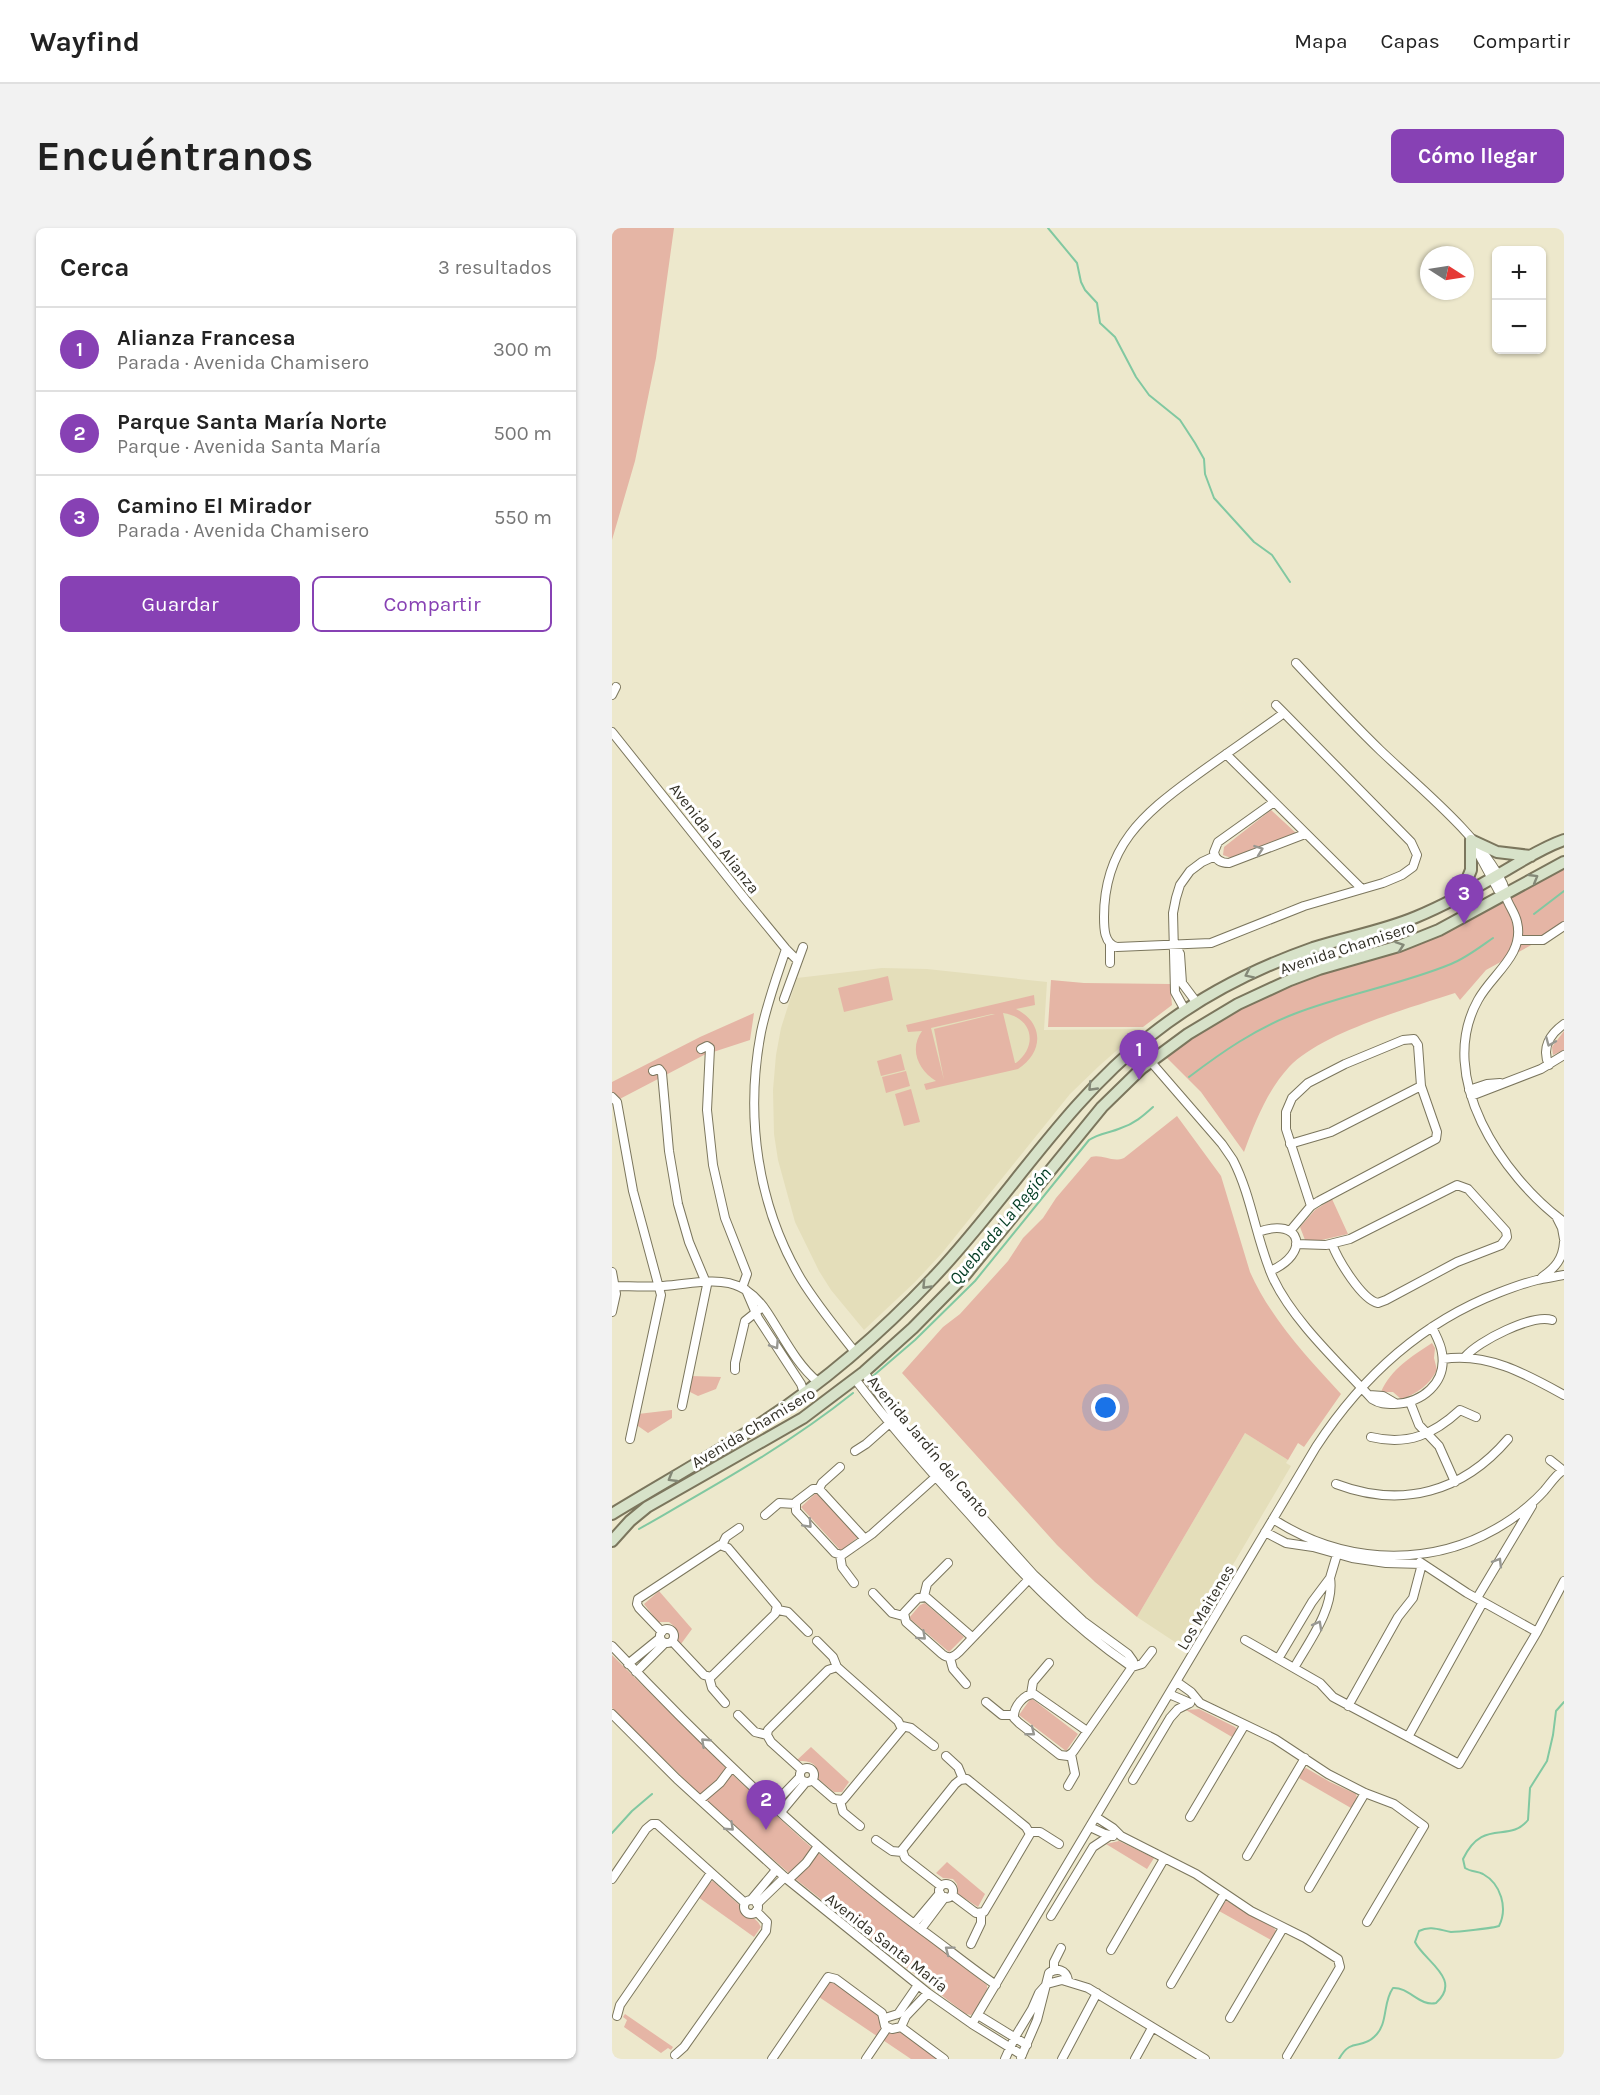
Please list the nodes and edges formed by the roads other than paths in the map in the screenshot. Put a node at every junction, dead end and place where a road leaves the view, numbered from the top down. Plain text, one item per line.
1 (1296, 663) dead end
2 (616, 687) dead end
3 (612, 695) edge
4 (1276, 705) dead end
5 (1284, 713) junction
6 (612, 732) edge
7 (1226, 754) junction
8 (1274, 802) junction
9 (1305, 834) junction
10 (1471, 840) junction
11 (1564, 840) edge
12 (1215, 856) junction
13 (1531, 856) junction
14 (1564, 862) edge
15 (1495, 877) junction
16 (1362, 890) junction
17 (1461, 895) junction
18 (1505, 895) junction
19 (1564, 927) edge
20 (1518, 940) junction
21 (1110, 944) junction
22 (1175, 945) junction
23 (802, 947) dead end
24 (786, 949) junction
25 (797, 960) junction
26 (1110, 963) dead end
27 (784, 999) dead end
28 (1197, 1003) junction
29 (1181, 1013) junction
30 (1564, 1024) edge
31 (1188, 1034) junction
32 (701, 1049) dead end
33 (1564, 1055) edge
34 (1151, 1062) junction
35 (1549, 1065) junction
36 (653, 1071) dead end
37 (1421, 1086) junction
38 (1470, 1093) junction
39 (612, 1096) edge
40 (1290, 1144) junction
41 (1311, 1206) junction
42 (1557, 1216) junction
43 (1564, 1222) edge
44 (1290, 1231) junction
45 (1258, 1232) junction
46 (1564, 1241) edge
47 (1296, 1244) junction
48 (1332, 1244) junction
49 (1270, 1271) junction
50 (612, 1272) edge
51 (1564, 1275) edge
52 (1537, 1280) junction
53 (706, 1281) junction
54 (614, 1286) edge
55 (660, 1286) junction
56 (744, 1289) junction
57 (764, 1307) junction
58 (612, 1312) edge
59 (756, 1312) junction
60 (1552, 1320) dead end
61 (1432, 1327) junction
62 (855, 1352) junction
63 (1465, 1357) junction
64 (1443, 1359) junction
65 (735, 1370) dead end
66 (860, 1376) junction
67 (818, 1382) junction
68 (1361, 1387) junction
69 (804, 1393) junction
70 (1564, 1395) edge
71 (1410, 1402) junction
72 (682, 1406) dead end
73 (775, 1414) junction
74 (1476, 1417) dead end
75 (893, 1421) junction
76 (782, 1429) junction
77 (1428, 1434) junction
78 (1371, 1437) dead end
79 (630, 1439) dead end
80 (1508, 1439) dead end
81 (855, 1451) dead end
82 (1550, 1460) dead end
83 (840, 1467) dead end
84 (1563, 1471) edge
85 (939, 1475) junction
86 (1455, 1482) junction
87 (1336, 1484) dead end
88 (819, 1489) junction
89 (1538, 1497) junction
90 (795, 1504) junction
91 (612, 1514) edge
92 (765, 1515) dead end
93 (1515, 1517) junction
94 (1273, 1520) junction
95 (1520, 1525) junction
96 (739, 1528) dead end
97 (1265, 1532) junction
98 (864, 1538) junction
99 (612, 1541) edge
100 (722, 1545) junction
101 (1338, 1552) junction
102 (840, 1555) junction
103 (1416, 1556) junction
104 (948, 1563) dead end
105 (1422, 1564) junction
106 (1030, 1577) junction
107 (1329, 1578) junction
108 (1564, 1581) edge
109 (854, 1583) dead end
110 (873, 1593) dead end
111 (924, 1596) junction
112 (1480, 1600) junction
113 (778, 1610) junction
114 (903, 1616) junction
115 (808, 1632) dead end
116 (1537, 1632) junction
117 (972, 1637) junction
118 (665, 1638) junction
119 (1245, 1640) dead end
120 (817, 1641) dead end
121 (612, 1646) edge
122 (1152, 1651) dead end
123 (950, 1658) junction
124 (1278, 1659) junction
125 (1049, 1663) dead end
126 (628, 1664) junction
127 (837, 1666) junction
128 (1132, 1667) junction
129 (1294, 1668) junction
130 (636, 1672) junction
131 (709, 1677) junction
132 (1177, 1682) junction
133 (966, 1684) dead end
134 (1031, 1694) junction
135 (1169, 1694) junction
136 (986, 1702) dead end
137 (724, 1703) dead end
138 (1190, 1703) junction
139 (1200, 1703) junction
140 (1348, 1706) junction
141 (612, 1714) edge
142 (738, 1715) dead end
143 (1013, 1715) junction
144 (902, 1726) junction
145 (1244, 1726) junction
146 (1087, 1731) junction
147 (767, 1735) junction
148 (1408, 1737) junction
149 (934, 1746) dead end
150 (1071, 1754) junction
151 (946, 1756) dead end
152 (1305, 1758) junction
153 (732, 1767) junction
154 (805, 1777) junction
155 (963, 1779) junction
156 (1133, 1780) dead end
157 (1068, 1786) dead end
158 (1365, 1792) junction
159 (700, 1800) junction
160 (840, 1801) junction
161 (773, 1805) junction
162 (781, 1812) junction
163 (1096, 1817) junction
164 (1190, 1817) dead end
165 (860, 1826) dead end
166 (1090, 1827) junction
167 (1030, 1832) junction
168 (1111, 1835) junction
169 (1121, 1836) junction
170 (876, 1840) dead end
171 (1059, 1844) dead end
172 (818, 1846) junction
173 (902, 1852) junction
174 (1247, 1856) dead end
175 (1164, 1859) junction
176 (776, 1870) junction
177 (711, 1873) junction
178 (612, 1879) edge
179 (786, 1879) junction
180 (1309, 1888) dead end
181 (944, 1893) junction
182 (1224, 1894) junction
183 (752, 1905) junction
184 (981, 1914) junction
185 (1051, 1916) dead end
186 (1367, 1923) dead end
187 (914, 1924) junction
188 (1283, 1928) junction
189 (921, 1929) junction
190 (971, 1944) dead end
191 (1061, 1948) dead end
192 (1111, 1950) dead end
193 (1054, 1970) junction
194 (1068, 1980) junction
195 (1047, 1984) junction
196 (1171, 1984) dead end
197 (918, 1985) junction
198 (996, 1985) junction
199 (928, 1993) junction
200 (1097, 1993) junction
201 (978, 2015) junction
202 (617, 2016) dead end
203 (885, 2018) junction
204 (1230, 2018) dead end
205 (972, 2024) junction
206 (901, 2027) junction
207 (887, 2028) junction
208 (1152, 2028) junction
209 (1014, 2037) junction
210 (1027, 2045) junction
211 (1011, 2048) junction
212 (675, 2055) dead end
213 (1287, 2056) dead end
214 (1021, 2057) edge
215 (772, 2059) edge
216 (866, 2059) edge
217 (944, 2059) edge
218 (1005, 2059) edge
219 (1062, 2059) edge
220 (1135, 2059) edge
221 (1205, 2059) edge

1 - 10 street
2 - 3 street
4 - 5 street
5 - 7 street
5 - 16 street
6 - 24 street, Avenida La Alianza
7 - 8 street
7 - 21 street
8 - 9 street
8 - 12 street
12 -> 9 street
9 - 16 street
10 - 13 street
10 - 15 street
10 - 17 street
11 - 13 street, Avenida Chamisero
12 - 22 street
13 - 15 street, Avenida Chamisero
18 -> 14 street, Avenida Chamisero
15 - 17 street, Avenida Chamisero
15 - 18 street
16 - 22 street
17 -> 28 street, Avenida Chamisero
18 - 20 street
31 -> 18 street, Avenida Chamisero
19 - 20 street
20 - 38 street
21 - 22 street
21 - 26 street
22 - 28 street
22 - 29 street
23 - 25 street
24 - 25 street, Avenida La Alianza
24 - 62 street
25 - 27 street
28 - 29 street, Avenida Chamisero
29 - 31 street
29 -> 62 street, Avenida Chamisero
30 -> 35 street
31 - 34 street, Avenida Chamisero
32 - 56 street
33 - 35 street
34 - 45 street
34 - 66 street, Avenida Chamisero
35 - 38 street
36 - 53 street
37 - 40 street
37 - 40 street
37 - 41 street
38 - 42 street
39 - 55 street
40 - 41 street
41 - 44 street
42 - 43 street
42 - 46 street, Los Maitenes
44 - 45 street
44 - 47 street
45 - 49 street
46 - 52 street, Los Maitenes
47 - 48 street
47 - 49 street
48 - 48 street
49 - 68 street
50 - 54 street
51 - 52 street, Los Maitenes
52 - 61 street, Los Maitenes
53 - 55 street
53 - 56 street
53 - 72 street
54 - 55 street
54 - 58 street
55 - 79 street
56 - 57 street
56 - 59 street
57 - 59 street
57 - 67 street
59 - 65 street
59 -> 69 street
60 - 63 street
61 - 64 street
61 - 68 street, Los Maitenes
62 - 67 street, Avenida Chamisero
63 - 64 street
63 - 70 street
64 - 71 street
66 - 75 street, Avenida Jardín del Canto
66 - 76 street, Avenida Chamisero
67 - 69 street, Avenida Chamisero
68 - 71 street
68 - 94 street, Los Maitenes
69 - 73 street, Avenida Chamisero
71 - 77 street
73 - 76 street
73 -> 91 street, Avenida Chamisero
74 - 77 street
75 - 81 street
75 - 85 street, Avenida Jardín del Canto
76 - 99 street, Avenida Chamisero
77 - 78 street
77 - 86 street
80 - 86 street
82 - 84 street
83 - 88 street
84 - 89 street
85 - 98 street
85 - 106 street, Avenida Jardín del Canto
86 - 87 street
88 - 90 street
88 - 98 street
89 - 93 street
89 - 95 street
90 - 92 street
90 -> 102 street
93 - 95 street
93 - 103 street
94 - 97 street, Los Maitenes
94 - 101 street
112 -> 95 street
96 - 100 street
97 - 101 street
97 - 132 street, Los Maitenes
98 - 102 street
100 - 113 street
100 - 118 street
101 - 103 street
101 - 105 street
101 - 107 street
102 - 109 street
103 - 105 street
104 - 111 street
105 - 112 street
105 - 140 street
106 - 117 street
106 - 128 street, Avenida Jardín del Canto
107 - 124 street
129 -> 107 street
108 - 116 street
110 - 114 street
111 - 114 street
111 - 117 street
112 - 116 street
112 - 148 street
113 - 115 street
113 - 131 street
114 -> 123 street
116 - 148 street
117 - 123 street
118 - 126 street
118 - 130 street
118 - 131 street
119 - 124 street
120 - 127 street
121 - 126 street, Avenida Santa María
122 - 128 street
123 - 133 street
124 - 129 street
125 - 134 street
126 - 130 street, Avenida Santa María
127 - 144 street
127 - 147 street
128 - 146 street
129 - 140 street
153 -> 130 street, Avenida Santa María
131 - 137 street
132 - 135 street, Los Maitenes
132 - 139 street
134 - 143 street
134 - 146 street
135 - 138 street
135 - 163 street, Los Maitenes
136 - 143 street
138 - 139 street
138 - 156 street
139 - 145 street
140 - 148 street
141 - 159 street, Avenida Santa María
142 - 147 street
143 -> 150 street
144 - 149 street
144 - 160 street
145 - 152 street
145 - 164 street
146 - 150 street
147 - 154 street
150 - 157 street
151 - 155 street
152 - 158 street
152 - 174 street
153 - 159 street
153 - 161 street, Avenida Santa María
154 - 160 street
154 - 161 street
154 - 162 street
155 - 167 street
155 - 173 street
158 - 180 street
158 - 186 street
159 -> 176 street, Avenida Santa María
160 - 165 street
161 - 162 street, Avenida Santa María
162 - 172 street, Avenida Santa María
163 - 166 street, Los Maitenes
163 - 169 street
166 - 168 street
166 - 198 street, Los Maitenes
167 - 171 street
167 - 184 street
168 - 169 street
168 - 185 street
169 - 175 street
170 - 173 street
172 - 179 street
172 - 187 street, Avenida Santa María
173 - 181 street
175 - 182 street
175 - 192 street
176 - 179 street, Avenida Santa María
176 - 183 street
177 - 178 street
177 - 183 street
177 - 202 street
179 - 183 street
179 - 197 street, Avenida Santa María
181 - 184 street
181 - 187 street
181 - 189 street
182 - 188 street
182 - 196 street
183 - 212 street
184 - 190 street
187 - 189 street, Avenida Santa María
188 - 204 street
188 - 213 street
198 -> 189 street, Avenida Santa María
191 - 193 street
193 - 194 street
193 - 195 street
194 - 195 street
194 - 200 street
195 - 209 street
195 - 210 street
197 - 199 street, Avenida Santa María
197 - 203 street
198 - 201 street, Los Maitenes
199 - 205 street, Avenida Santa María
199 - 206 street
200 - 208 street
200 - 219 street
201 - 205 street, Los Maitenes
201 - 209 street
203 - 207 street
203 - 215 street
205 - 211 street, Avenida Santa María
206 - 207 street
206 - 217 street
207 - 216 street
208 - 220 street
208 - 221 street
209 - 210 street
209 - 211 street
210 - 214 street
211 - 214 street, Avenida Santa María
211 - 218 street

